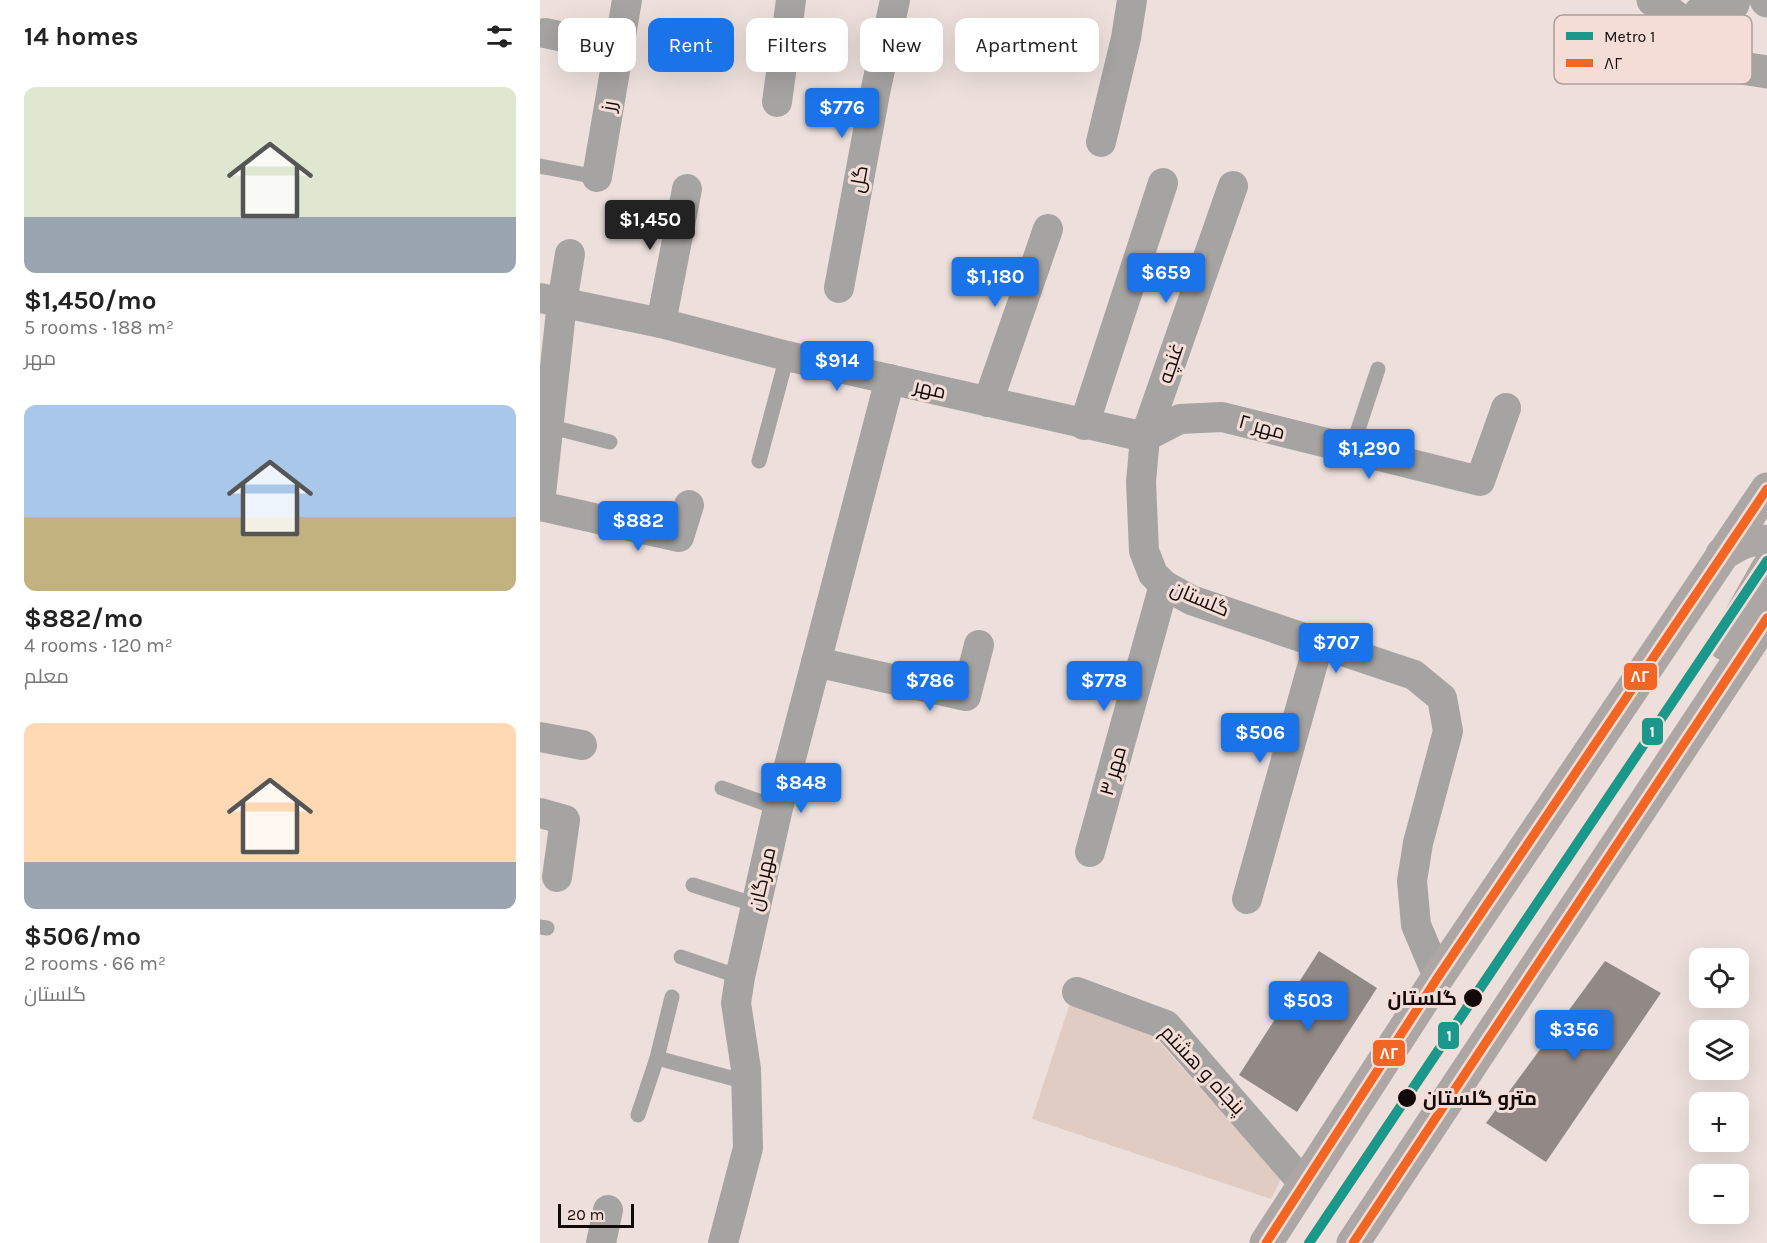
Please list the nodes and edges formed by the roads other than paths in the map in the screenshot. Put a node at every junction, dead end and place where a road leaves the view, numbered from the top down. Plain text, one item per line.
1 (627, 0) edge
2 (791, 0) edge
3 (895, 0) edge
4 (1132, 0) edge
5 (1653, 0) edge
6 (1734, 0) edge
7 (1692, 6) edge
8 (1673, 15) edge
9 (624, 18) edge
10 (544, 33) dead end
11 (558, 36) edge
12 (1752, 53) edge
13 (1767, 65) edge
14 (1752, 70) edge
15 (615, 72) edge
16 (1767, 72) edge
17 (777, 102) dead end
18 (1101, 142) dead end
19 (540, 166) edge
20 (597, 177) joint
21 (1163, 183) dead end
22 (1233, 186) dead end
23 (687, 189) dead end
24 (1048, 229) dead end
25 (570, 254) dead end
26 (839, 288) dead end
27 (551, 301) edge
28 (661, 323) junction
29 (787, 356) junction
30 (1378, 369) dead end
31 (890, 380) junction
32 (988, 402) junction
33 (1506, 408) dead end
34 (1084, 424) junction
35 (548, 426) junction
36 (1145, 437) junction
37 (610, 442) dead end
38 (1351, 451) junction
39 (759, 461) dead end
40 (1767, 489) edge
41 (540, 504) edge
42 (689, 505) dead end
43 (1767, 544) edge
44 (1722, 554) junction
45 (1767, 569) edge
46 (1164, 585) junction
47 (1767, 618) edge
48 (1319, 642) junction
49 (979, 645) dead end
50 (816, 662) junction
51 (1693, 728) junction
52 (540, 737) edge
53 (582, 745) dead end
54 (722, 788) dead end
55 (778, 808) junction
56 (540, 813) edge
57 (1090, 852) dead end
58 (557, 877) dead end
59 (693, 885) dead end
60 (1247, 899) dead end
61 (756, 905) junction
62 (681, 957) dead end
63 (740, 977) junction
64 (1438, 977) junction
65 (1077, 992) dead end
66 (672, 998) dead end
67 (657, 1058) junction
68 (746, 1082) junction
69 (638, 1115) dead end
70 (1304, 1184) junction
71 (608, 1210) dead end
72 (601, 1243) edge
73 (723, 1243) edge
74 (1266, 1243) edge
75 (1353, 1243) edge

1 - 9 street, رز
2 - 17 street
3 - 26 street, گل
4 - 18 street
5 - 8 street
6 - 7 street
10 - 11 street
12 - 13 street
14 - 16 street
15 - 20 street, رز
19 - 20 lane
21 - 34 street
22 - 36 street, غنچه
23 - 28 street
24 - 32 street
25 - 27 street
27 - 28 street, مهر
27 - 35 street
28 - 29 street, مهر
29 - 31 street, مهر
29 - 39 lane
30 - 38 lane
31 - 32 street, مهر
31 - 50 street, مهرگان
32 - 34 street, مهر
33 - 38 street, مهر ۲
34 - 36 street, مهر
35 - 37 lane
35 - 41 street
36 - 38 street, مهر ۲
36 - 46 street, گلستان
40 - 44 main road
41 - 42 street
43 - 44 main road
44 - 64 main road
45 - 51 main road
46 - 48 street, گلستان
46 - 57 street, مهر ۳
47 - 51 main road
48 - 60 street
48 - 64 street, گلستان
49 - 50 street
50 - 55 street, مهرگان
51 - 75 main road
52 - 53 street
54 - 55 lane
55 - 61 street, مهرگان
56 - 58 street
59 - 61 lane
61 - 63 street, مهرگان
62 - 63 lane
63 - 68 street, مهرگان
64 - 70 main road
65 - 70 street, پنجاه و هشتم
66 - 67 lane
67 - 68 lane
67 - 69 lane
68 - 73 street, مهرگان
70 - 74 main road
71 - 72 street

